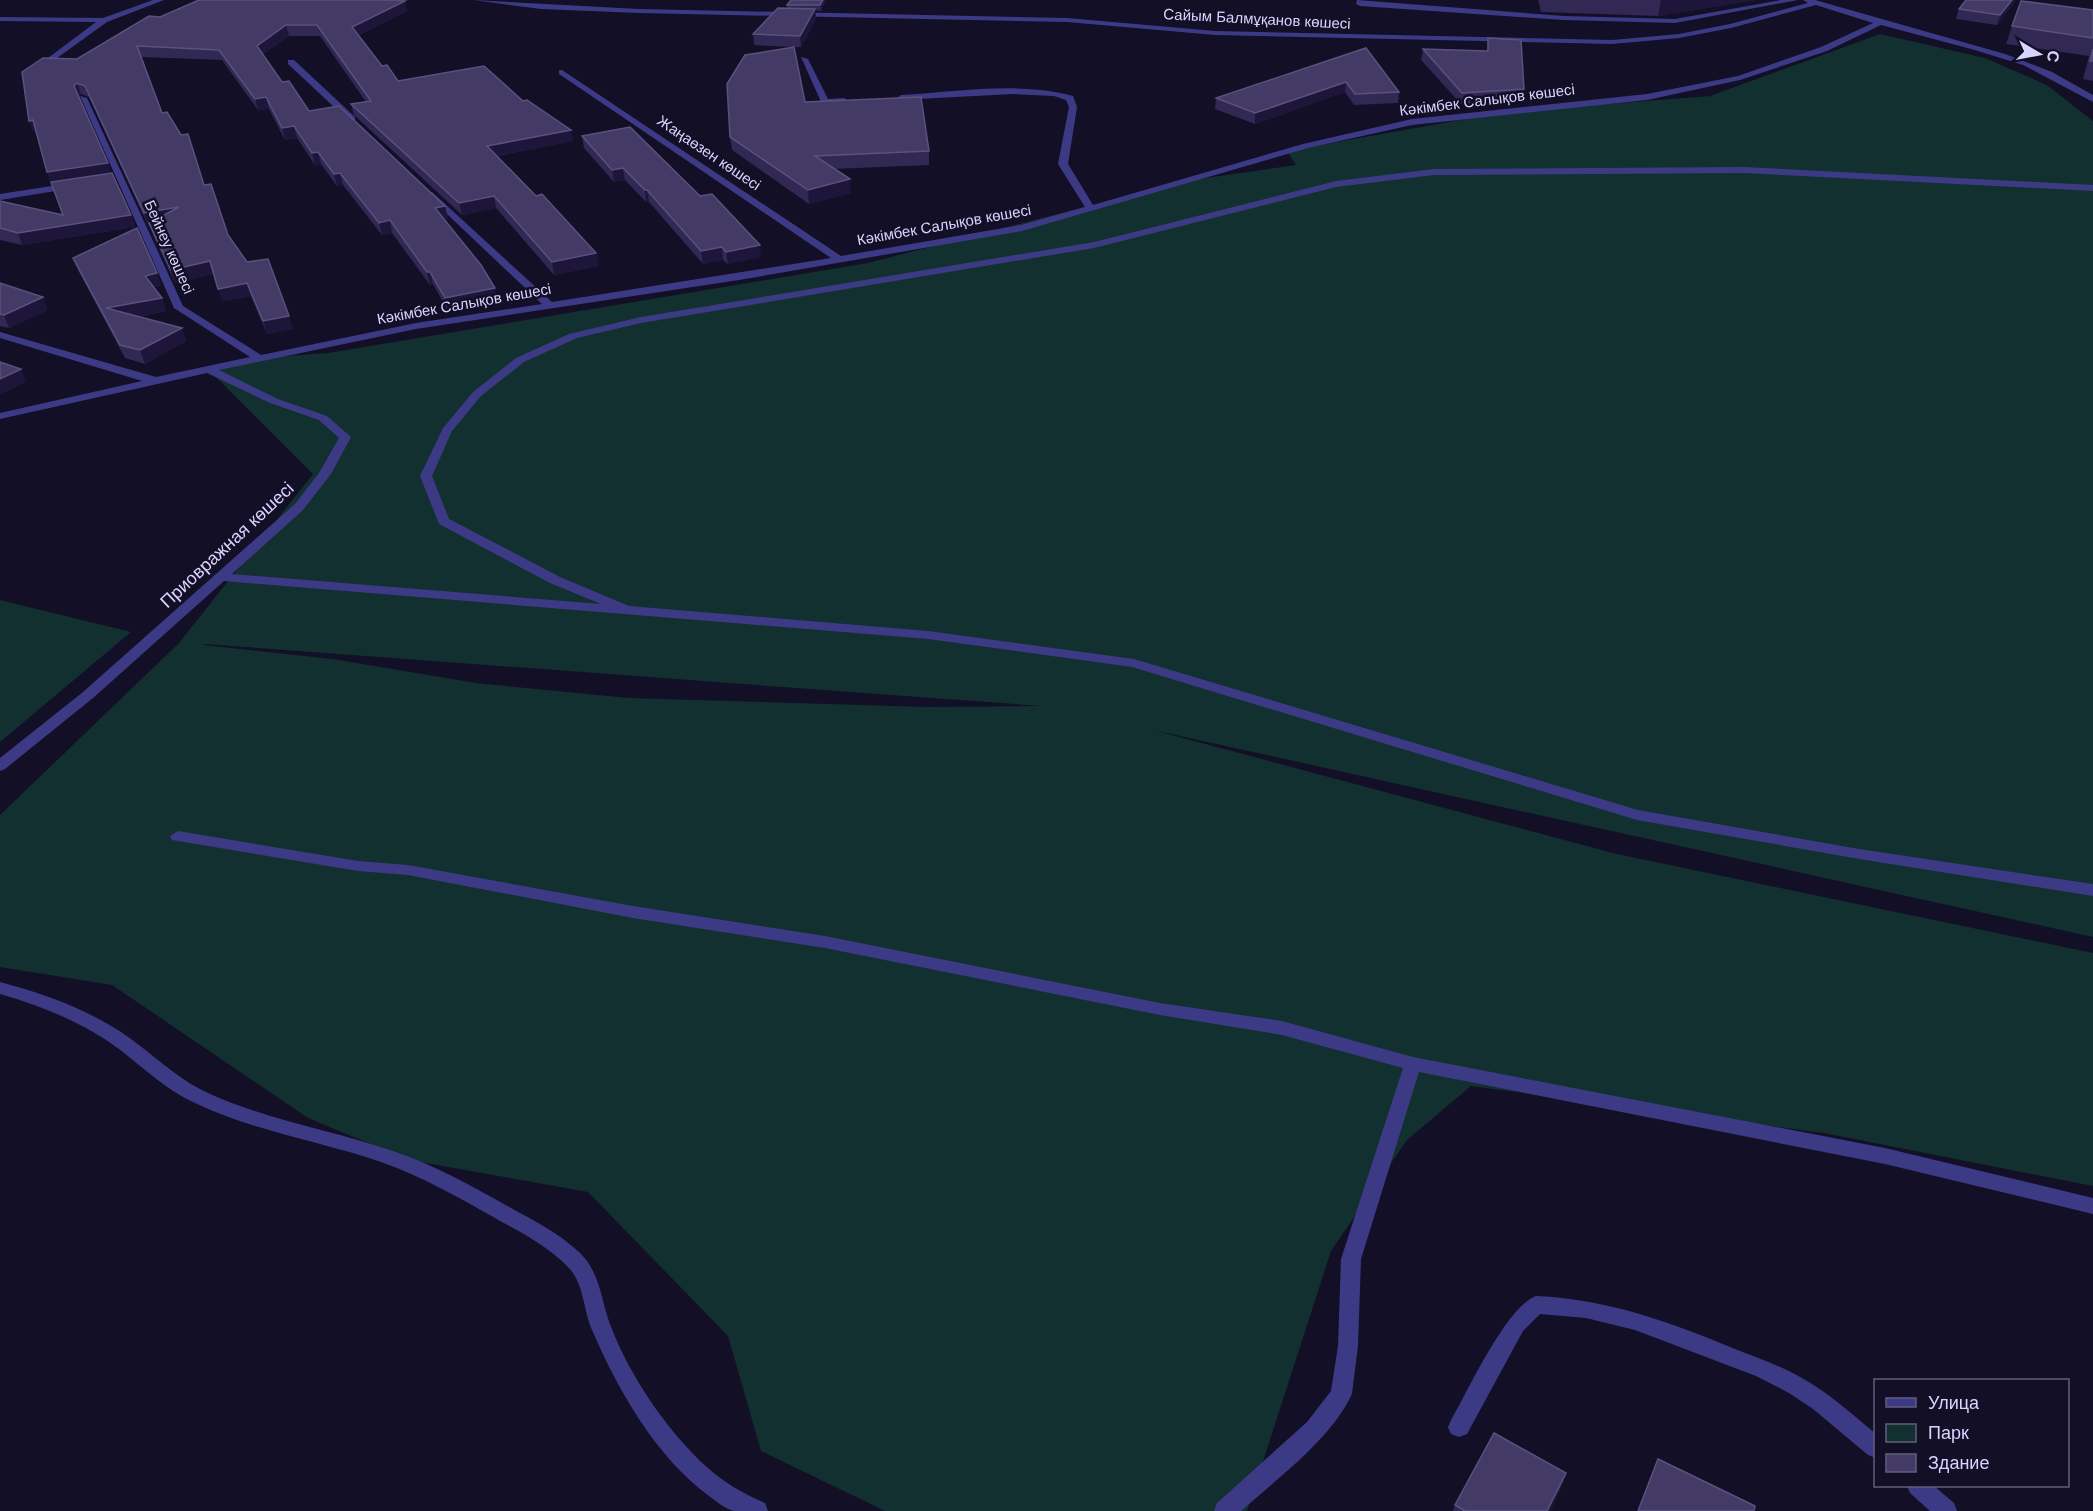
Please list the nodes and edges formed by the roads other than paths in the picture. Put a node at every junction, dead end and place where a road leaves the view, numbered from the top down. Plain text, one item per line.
1 (160, 0) edge
2 (477, 0) edge
3 (1361, 0) edge
4 (1794, 0) edge
5 (1807, 0) edge
6 (1816, 3) junction
7 (0, 19) edge
8 (104, 20) junction
9 (1880, 23) junction
10 (804, 59) dead end
11 (291, 62) dead end
12 (35, 72) edge
13 (562, 72) dead end
14 (83, 98) edge
15 (885, 99) edge
16 (2093, 99) edge
17 (849, 101) edge
18 (359, 126) edge
19 (78, 185) edge
20 (2089, 189) edge
21 (428, 191) edge
22 (0, 197) edge
23 (1091, 209) junction
24 (840, 260) junction
25 (548, 304) junction
26 (0, 335) edge
27 (259, 358) junction
28 (208, 369) junction
29 (155, 380) junction
30 (0, 416) edge
31 (220, 577) junction
32 (624, 609) junction
33 (0, 766) edge
34 (178, 836) dead end
35 (2093, 890) edge
36 (0, 988) edge
37 (1413, 1064) junction
38 (2093, 1206) edge
39 (1459, 1427) dead end
40 (1874, 1447) edge
41 (1920, 1487) edge
42 (757, 1511) edge
43 (1225, 1511) edge
44 (1946, 1511) edge

1 - 8 street
2 - 6 street, Сайым Балмұқанов көшесі
3 - 4 street
5 - 6 street
6 - 9 street
7 - 8 street
8 - 12 street
9 - 16 street
9 - 23 street, Кәкімбек Салықов көшесі
10 - 17 street
11 - 18 street
13 - 24 street, Жаңаөзен көшесі
14 - 27 street, Бейнеу көшесі
15 - 23 street
19 - 22 street
20 - 32 street
21 - 25 street
23 - 24 street, Кәкімбек Салықов көшесі
24 - 25 street, Кәкімбек Салықов көшесі
25 - 27 street, Кәкімбек Салықов көшесі
26 - 29 street
27 - 28 street, Кәкімбек Салықов көшесі
28 - 29 street, Кәкімбек Салықов көшесі
28 - 31 street, Приовражная көшесі
29 - 30 street, Кәкімбек Салықов көшесі
31 - 32 street
31 - 33 street, Приовражная көшесі
32 - 35 street
34 - 37 street
36 - 42 street
37 - 38 street
37 - 43 street
39 - 40 street
41 - 44 street

